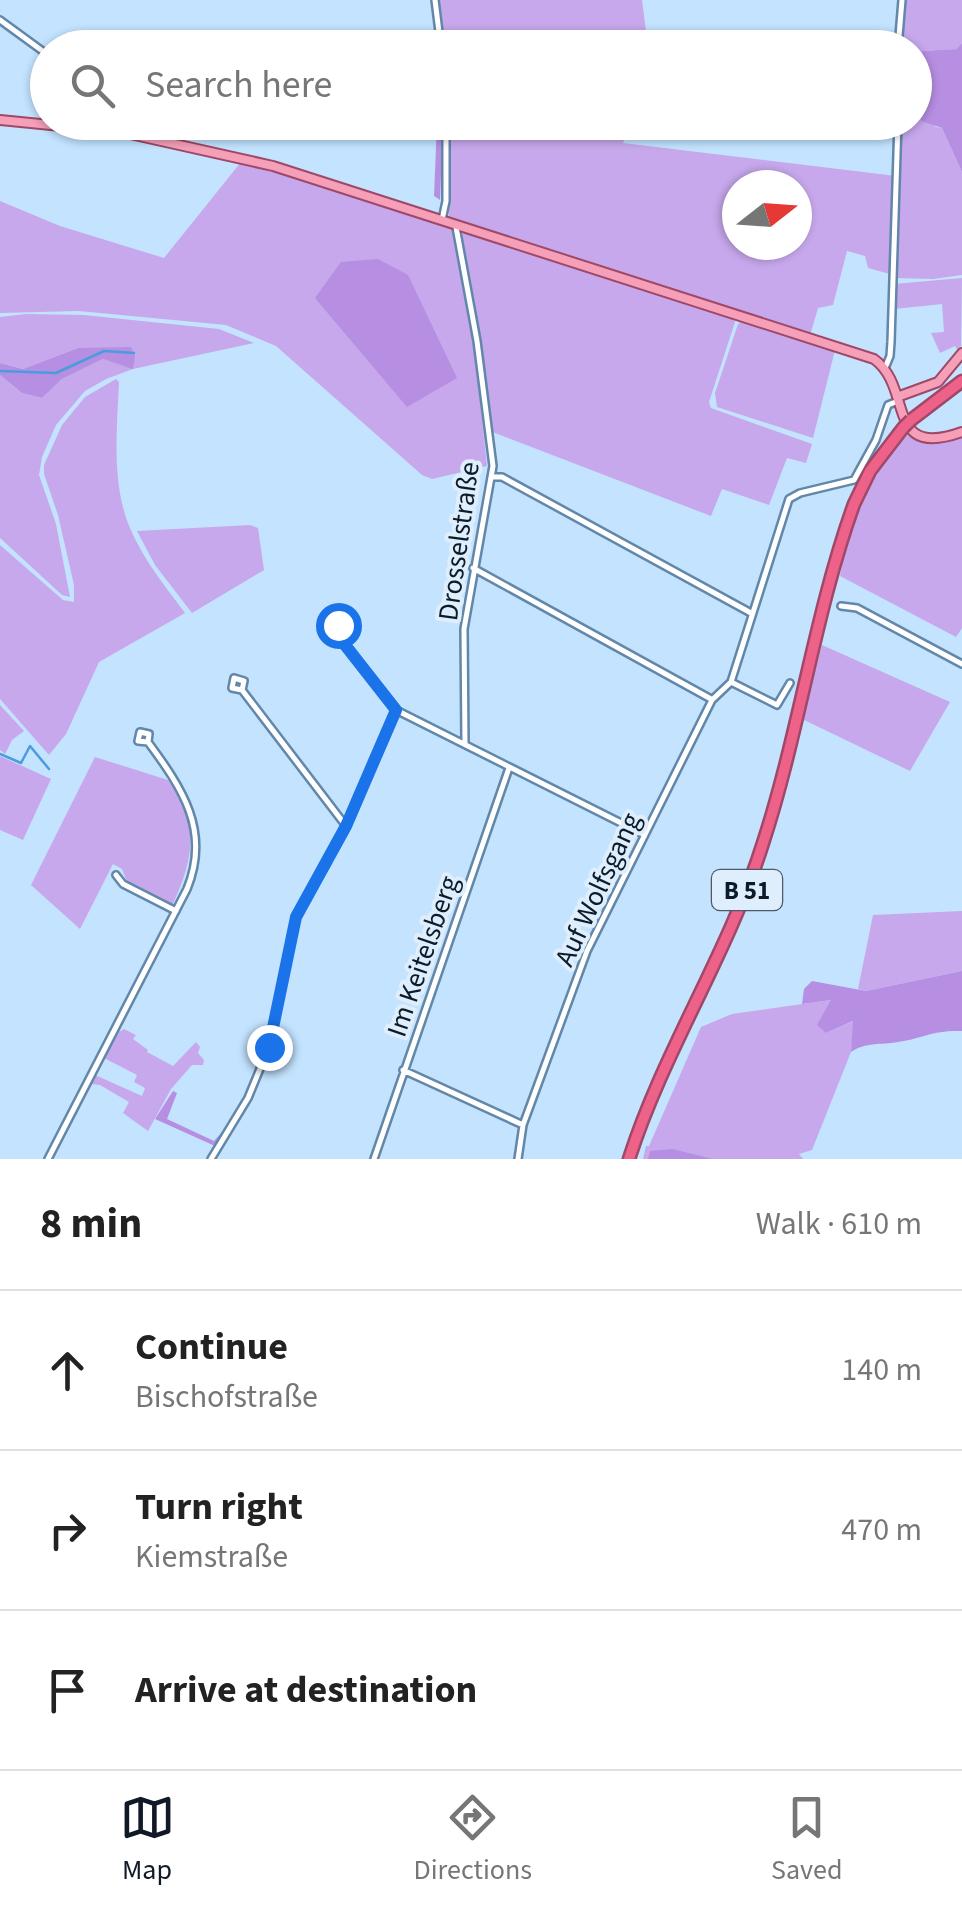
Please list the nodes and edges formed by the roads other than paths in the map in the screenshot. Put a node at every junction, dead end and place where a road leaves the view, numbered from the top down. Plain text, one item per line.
1 (434, 0) edge
2 (902, 0) edge
3 (0, 20) edge
4 (439, 30) edge
5 (900, 30) edge
6 (30, 42) edge
7 (0, 120) edge
8 (30, 122) edge
9 (173, 140) edge
10 (446, 140) edge
11 (899, 140) edge
12 (442, 223) junction
13 (456, 227) junction
14 (962, 352) edge
15 (884, 368) junction
16 (962, 381) edge
17 (947, 392) junction
18 (962, 392) edge
19 (898, 399) junction
20 (962, 432) edge
21 (491, 477) junction
22 (473, 568) junction
23 (841, 606) dead end
24 (751, 614) junction
25 (338, 636) dead end
26 (962, 664) edge
27 (731, 682) junction
28 (790, 683) dead end
29 (242, 690) dead end
30 (712, 700) junction
31 (396, 710) junction
32 (148, 742) dead end
33 (466, 744) junction
34 (509, 768) junction
35 (346, 826) junction
36 (643, 834) junction
37 (116, 875) dead end
38 (176, 910) junction
39 (403, 1070) junction
40 (523, 1125) junction
41 (48, 1159) edge
42 (210, 1159) edge
43 (374, 1159) edge
44 (518, 1159) edge
45 (630, 1159) edge

1 - 4 street
2 - 5 street
3 - 6 street
7 - 8 main road
9 - 12 main road
10 - 12 street
11 - 15 street
12 - 13 main road
13 - 15 main road
13 - 21 street, Drosselstraße
14 - 19 main road
15 - 19 main road
16 - 17 highway, B 51
17 - 18 highway
17 - 45 highway, B 51
19 - 20 main road
19 - 24 street
21 - 22 street, Drosselstraße
21 - 24 street
22 - 30 street
22 - 33 street, Drosselstraße
23 - 26 street
24 - 27 street
25 - 31 street
27 - 28 street
27 - 30 street, Auf Wolfsgang
29 - 35 street
30 - 36 street, Auf Wolfsgang
31 - 33 street
31 - 35 street
32 - 38 street
33 - 34 street
34 - 36 street
34 - 39 street, Im Keitelsberg
35 - 42 street
36 - 40 street, Auf Wolfsgang
37 - 38 street
38 - 41 street
39 - 40 street
39 - 43 street, Im Keitelsberg
40 - 44 street, Auf Wolfsgang

